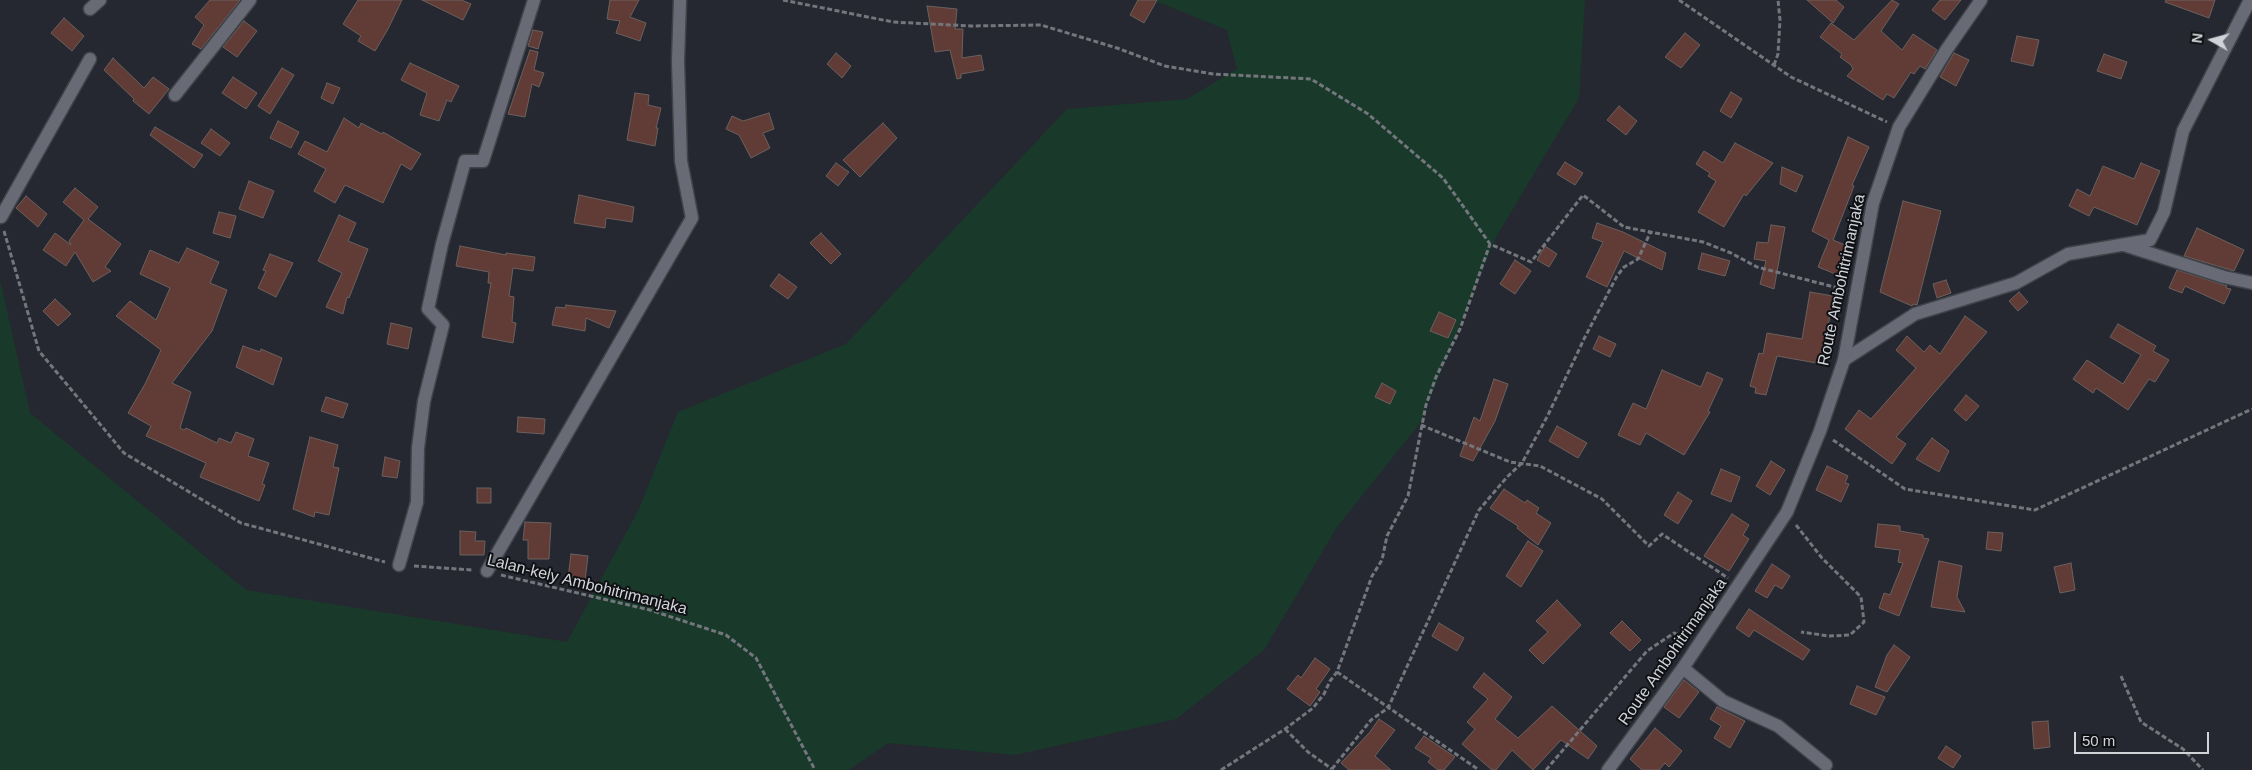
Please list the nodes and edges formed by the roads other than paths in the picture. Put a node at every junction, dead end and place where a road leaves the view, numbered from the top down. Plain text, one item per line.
1 (100, 0) edge
2 (250, 0) edge
3 (534, 0) edge
4 (680, 0) edge
5 (1981, 0) edge
6 (2250, 0) edge
7 (90, 9) dead end
8 (90, 59) dead end
9 (175, 95) dead end
10 (0, 217) edge
11 (2122, 244) junction
12 (2252, 283) edge
13 (1844, 360) junction
14 (399, 565) road end
15 (487, 572) road end
16 (1683, 668) junction
17 (1826, 766) dead end
18 (1608, 770) edge

1 - 7 street
2 - 9 street
3 - 14 street
4 - 15 street
5 - 13 street, Route Ambohitrimanjaka
6 - 11 street
8 - 10 street
11 - 12 street
11 - 13 street
13 - 16 street, Route Ambohitrimanjaka
16 - 17 street
16 - 18 street, Route Ambohitrimanjaka

